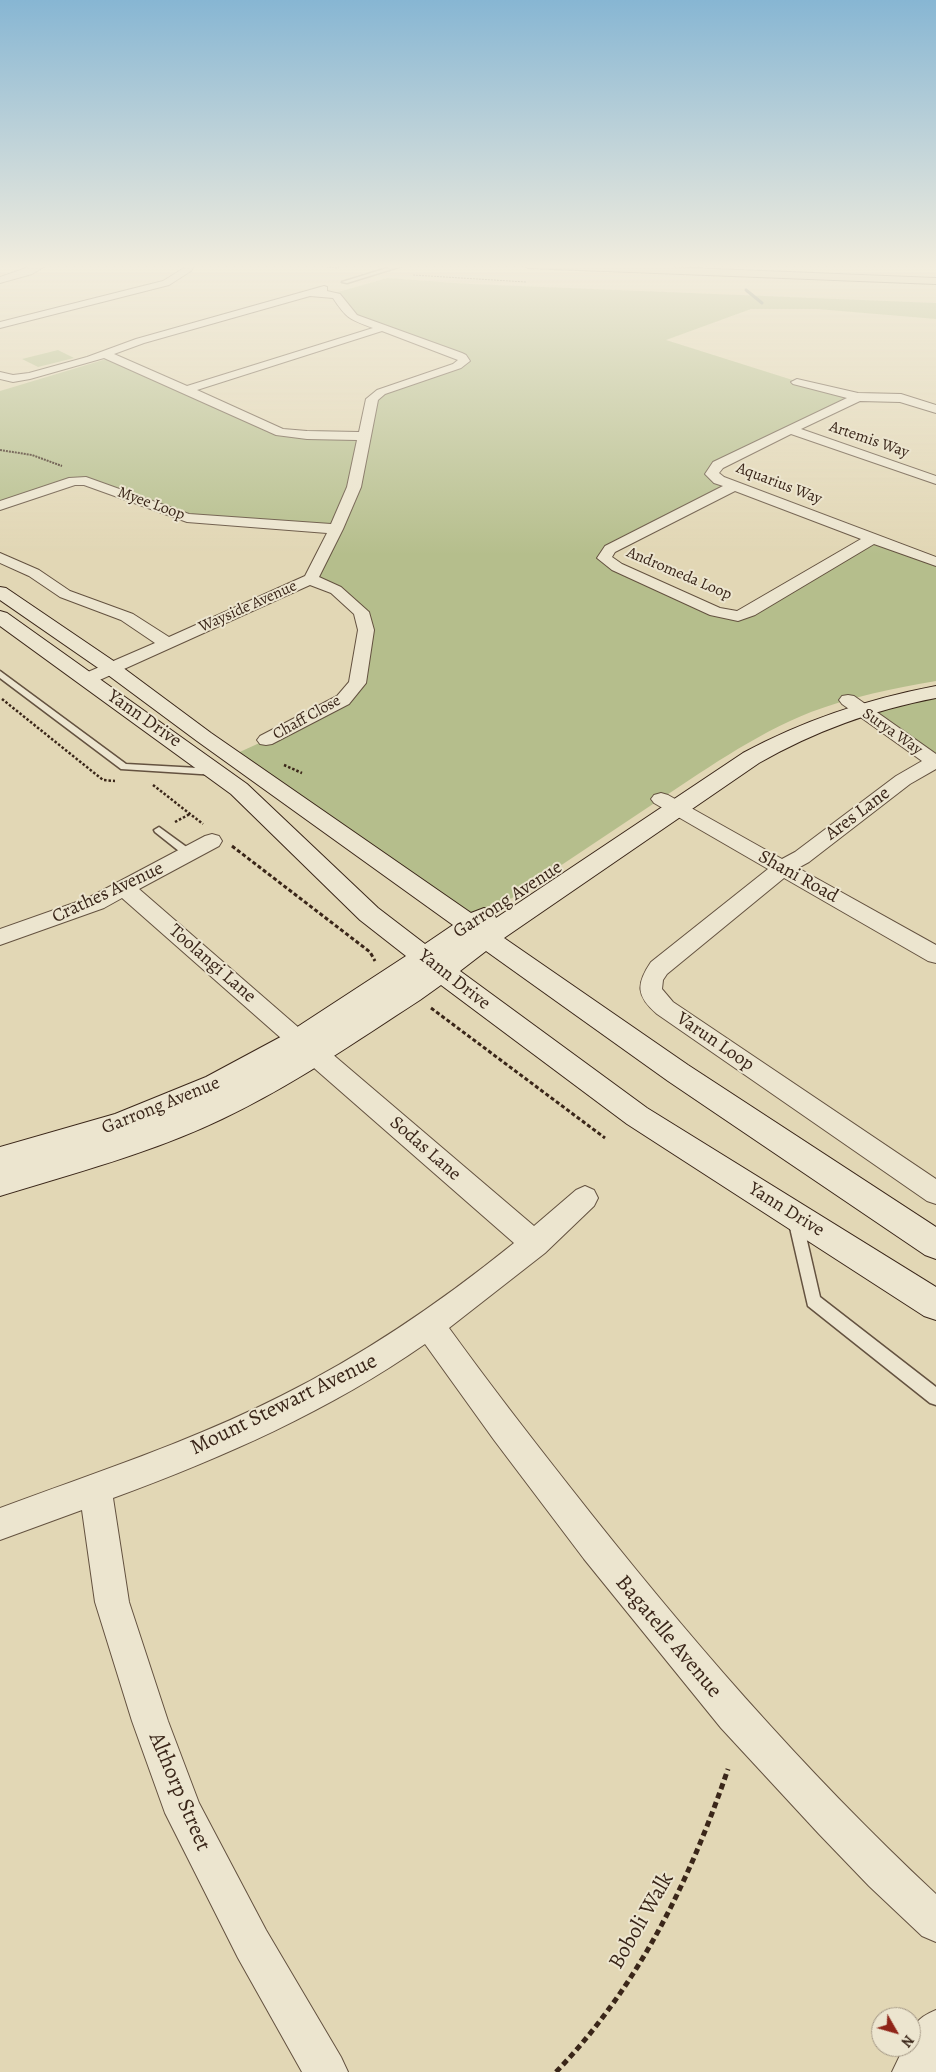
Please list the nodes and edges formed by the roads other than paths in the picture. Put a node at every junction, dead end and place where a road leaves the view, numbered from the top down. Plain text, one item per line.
1 (77, 362) edge
2 (125, 362) edge
3 (275, 362) edge
4 (464, 362) edge
5 (0, 375) edge
6 (797, 382) dead end
7 (186, 390) junction
8 (858, 397) junction
9 (936, 409) edge
10 (791, 430) junction
11 (365, 436) junction
12 (934, 478) edge
13 (734, 486) junction
14 (0, 506) edge
15 (336, 529) junction
16 (872, 538) junction
17 (0, 556) edge
18 (936, 562) edge
19 (310, 578) junction
20 (0, 592) edge
21 (1, 621) edge
22 (168, 643) junction
23 (111, 668) junction
24 (0, 674) edge
25 (87, 679) junction
26 (936, 681) edge
27 (936, 692) edge
28 (854, 705) junction
29 (266, 740) dead end
30 (935, 762) edge
31 (216, 772) junction
32 (669, 803) junction
33 (159, 830) dead end
34 (214, 836) road end
35 (188, 853) junction
36 (782, 868) junction
37 (125, 889) junction
38 (478, 932) junction
39 (0, 938) edge
40 (936, 955) edge
41 (432, 963) junction
42 (307, 1047) junction
43 (0, 1160) edge
44 (0, 1182) edge
45 (936, 1193) edge
46 (585, 1198) dead end
47 (794, 1215) junction
48 (535, 1244) junction
49 (936, 1245) edge
50 (936, 1304) edge
51 (430, 1326) junction
52 (936, 1397) edge
53 (95, 1488) junction
54 (0, 1524) edge
55 (936, 1922) edge
56 (936, 2031) edge
57 (326, 2072) edge
58 (914, 2072) edge

1 - 5 street
2 - 7 street
3 - 7 street
4 - 11 street, Wayside Avenue
6 - 8 street
7 - 11 street
8 - 9 street
8 - 10 street, Aquarius Way
10 - 12 street, Artemis Way
10 - 13 street, Aquarius Way
11 - 15 street, Wayside Avenue
13 - 16 street, Aquarius Way
13 - 16 street, Andromeda Loop
14 - 15 street, Myee Loop
15 - 19 street, Wayside Avenue
16 - 18 street, Aquarius Way
17 - 22 street
19 - 22 street, Wayside Avenue
19 - 29 street, Chaff Close
20 - 23 street, Yann Drive
21 - 25 street, Yann Drive
22 - 23 street, Wayside Avenue
23 - 25 street, Wayside Avenue
23 - 38 street, Yann Drive
24 - 31 lane
25 - 31 street, Yann Drive
26 - 28 street, Garrong Avenue
27 - 28 street, Garrong Avenue
28 - 30 street, Surya Way
28 - 32 street, Garrong Avenue
30 - 36 street, Ares Lane
31 - 41 street, Yann Drive
32 - 36 street, Shani Road
32 - 38 street, Garrong Avenue
33 - 35 lane
34 - 35 street, Crathes Avenue
35 - 37 street, Crathes Avenue
36 - 40 street, Shani Road
36 - 45 street, Varun Loop
37 - 39 street, Crathes Avenue
37 - 42 street, Toolangi Lane
38 - 41 street, Garrong Avenue
38 - 49 street, Yann Drive
41 - 42 street, Garrong Avenue
41 - 47 street, Yann Drive
42 - 43 street, Garrong Avenue
42 - 44 street, Garrong Avenue
42 - 48 street, Sodas Lane
46 - 48 street, Mount Stewart Avenue
47 - 50 street, Yann Drive
47 - 52 lane
48 - 51 street, Mount Stewart Avenue
51 - 53 street, Mount Stewart Avenue
51 - 55 street, Bagatelle Avenue
53 - 54 street, Mount Stewart Avenue
53 - 57 street, Althorp Street
56 - 58 street

